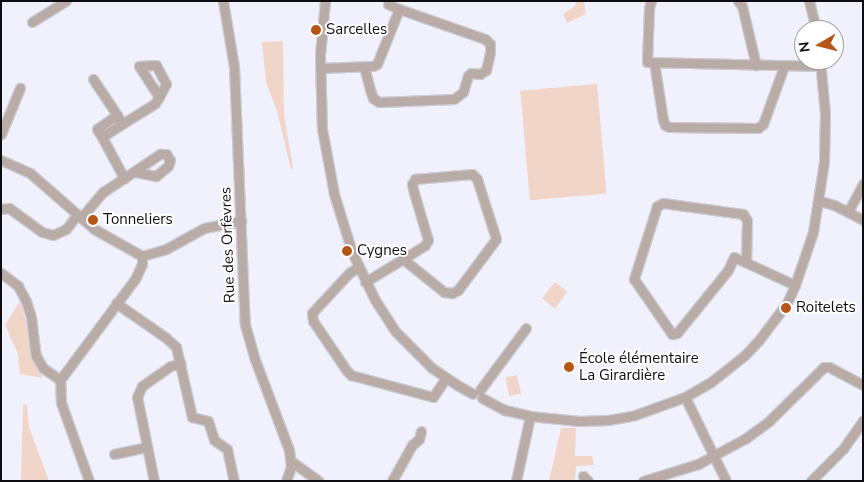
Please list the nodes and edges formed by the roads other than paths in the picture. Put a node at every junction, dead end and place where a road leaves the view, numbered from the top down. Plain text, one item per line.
1 (66, 1) edge
2 (223, 1) edge
3 (325, 1) edge
4 (651, 1) edge
5 (738, 1) edge
6 (809, 1) edge
7 (388, 4) dead end
8 (399, 9) junction
9 (814, 20) edge
10 (32, 22) dead end
11 (651, 62) junction
12 (756, 65) junction
13 (794, 65) edge
14 (784, 66) junction
15 (364, 67) junction
16 (320, 68) junction
17 (821, 70) edge
18 (93, 79) dead end
19 (20, 88) dead end
20 (159, 96) dead end
21 (117, 115) junction
22 (122, 124) junction
23 (1, 134) edge
24 (102, 138) junction
25 (1, 160) edge
26 (135, 172) dead end
27 (124, 178) junction
28 (863, 184) edge
29 (820, 201) junction
30 (1, 209) edge
31 (848, 212) junction
32 (79, 217) junction
33 (863, 220) edge
34 (240, 221) junction
35 (142, 256) junction
36 (403, 259) junction
37 (746, 262) junction
38 (358, 267) junction
39 (1, 273) edge
40 (366, 282) junction
41 (795, 285) junction
42 (116, 303) junction
43 (526, 328) dead end
44 (181, 363) junction
45 (446, 378) junction
46 (60, 380) junction
47 (863, 385) edge
48 (479, 394) junction
49 (685, 397) junction
50 (530, 416) junction
51 (863, 420) edge
52 (421, 431) dead end
53 (147, 447) junction
54 (114, 454) dead end
55 (714, 456) junction
56 (291, 464) junction
57 (89, 481) edge
58 (154, 481) edge
59 (234, 481) edge
60 (286, 481) edge
61 (309, 481) edge
62 (319, 481) edge
63 (392, 481) edge
64 (516, 481) edge
65 (643, 481) edge
66 (726, 481) edge
67 (811, 481) edge

1 - 10 street
2 - 34 street, Rue des Orfèvres
3 - 16 street
4 - 11 street
5 - 12 street
6 - 9 street
7 - 8 street
8 - 15 street
8 - 15 street
11 - 12 street
11 - 14 street
12 - 14 street
13 - 14 street
15 - 16 street
16 - 38 street
17 - 29 street
18 - 21 street
19 - 23 street
20 - 22 street
21 - 22 street
21 - 24 street
22 - 24 street
24 - 27 street
25 - 32 street
26 - 27 street
27 - 32 street
28 - 31 street
29 - 31 street
29 - 41 street
30 - 32 street
31 - 33 street
32 - 35 street
34 - 35 street
34 - 56 street, Rue des Orfèvres
35 - 42 street
36 - 36 street
36 - 40 street
37 - 37 street
37 - 41 street
38 - 40 street
38 - 45 street
39 - 46 street
40 - 45 street
41 - 49 street
42 - 44 street
42 - 46 street
43 - 48 street
44 - 53 street
44 - 59 street
45 - 48 street
46 - 57 street
47 - 55 street
48 - 50 street
49 - 50 street
49 - 55 street
50 - 64 street
51 - 67 street
52 - 63 street
53 - 54 street
53 - 58 street
55 - 65 street
55 - 66 street
56 - 60 street
56 - 61 street
56 - 62 street

